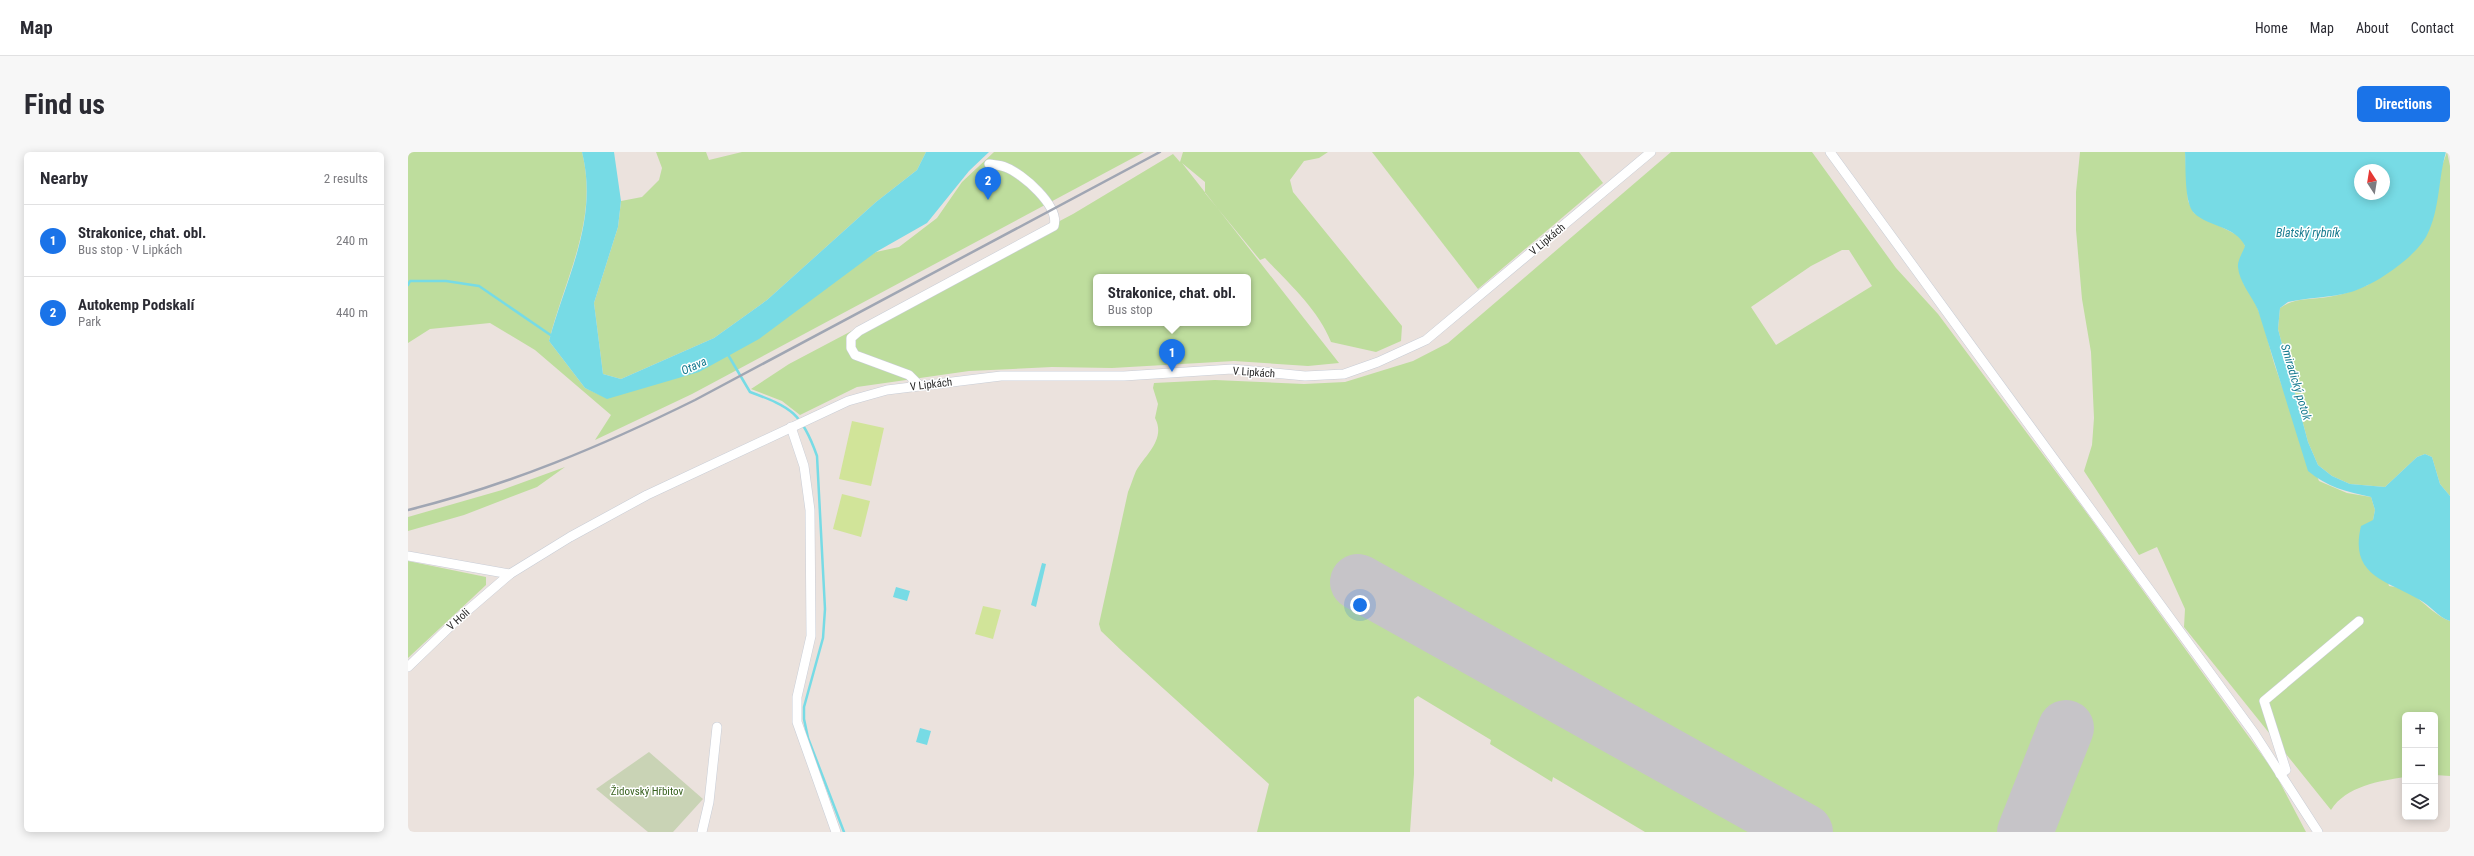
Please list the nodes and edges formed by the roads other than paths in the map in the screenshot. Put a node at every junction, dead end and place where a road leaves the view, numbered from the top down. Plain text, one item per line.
1 (1650, 152) edge
2 (1830, 152) edge
3 (989, 164) dead end
4 (920, 386) junction
5 (791, 427) junction
6 (408, 556) edge
7 (510, 574) junction
8 (2359, 621) dead end
9 (408, 667) edge
10 (717, 727) dead end
11 (2280, 774) junction
12 (702, 832) edge
13 (836, 832) edge
14 (2318, 832) edge

1 - 4 street, V Lipkách
2 - 11 street
3 - 4 street
4 - 5 street, V Lipkách
5 - 7 street, V Lipkách
5 - 13 street
6 - 7 street
7 - 9 street, V Holi
8 - 11 street
10 - 12 street
11 - 14 street

